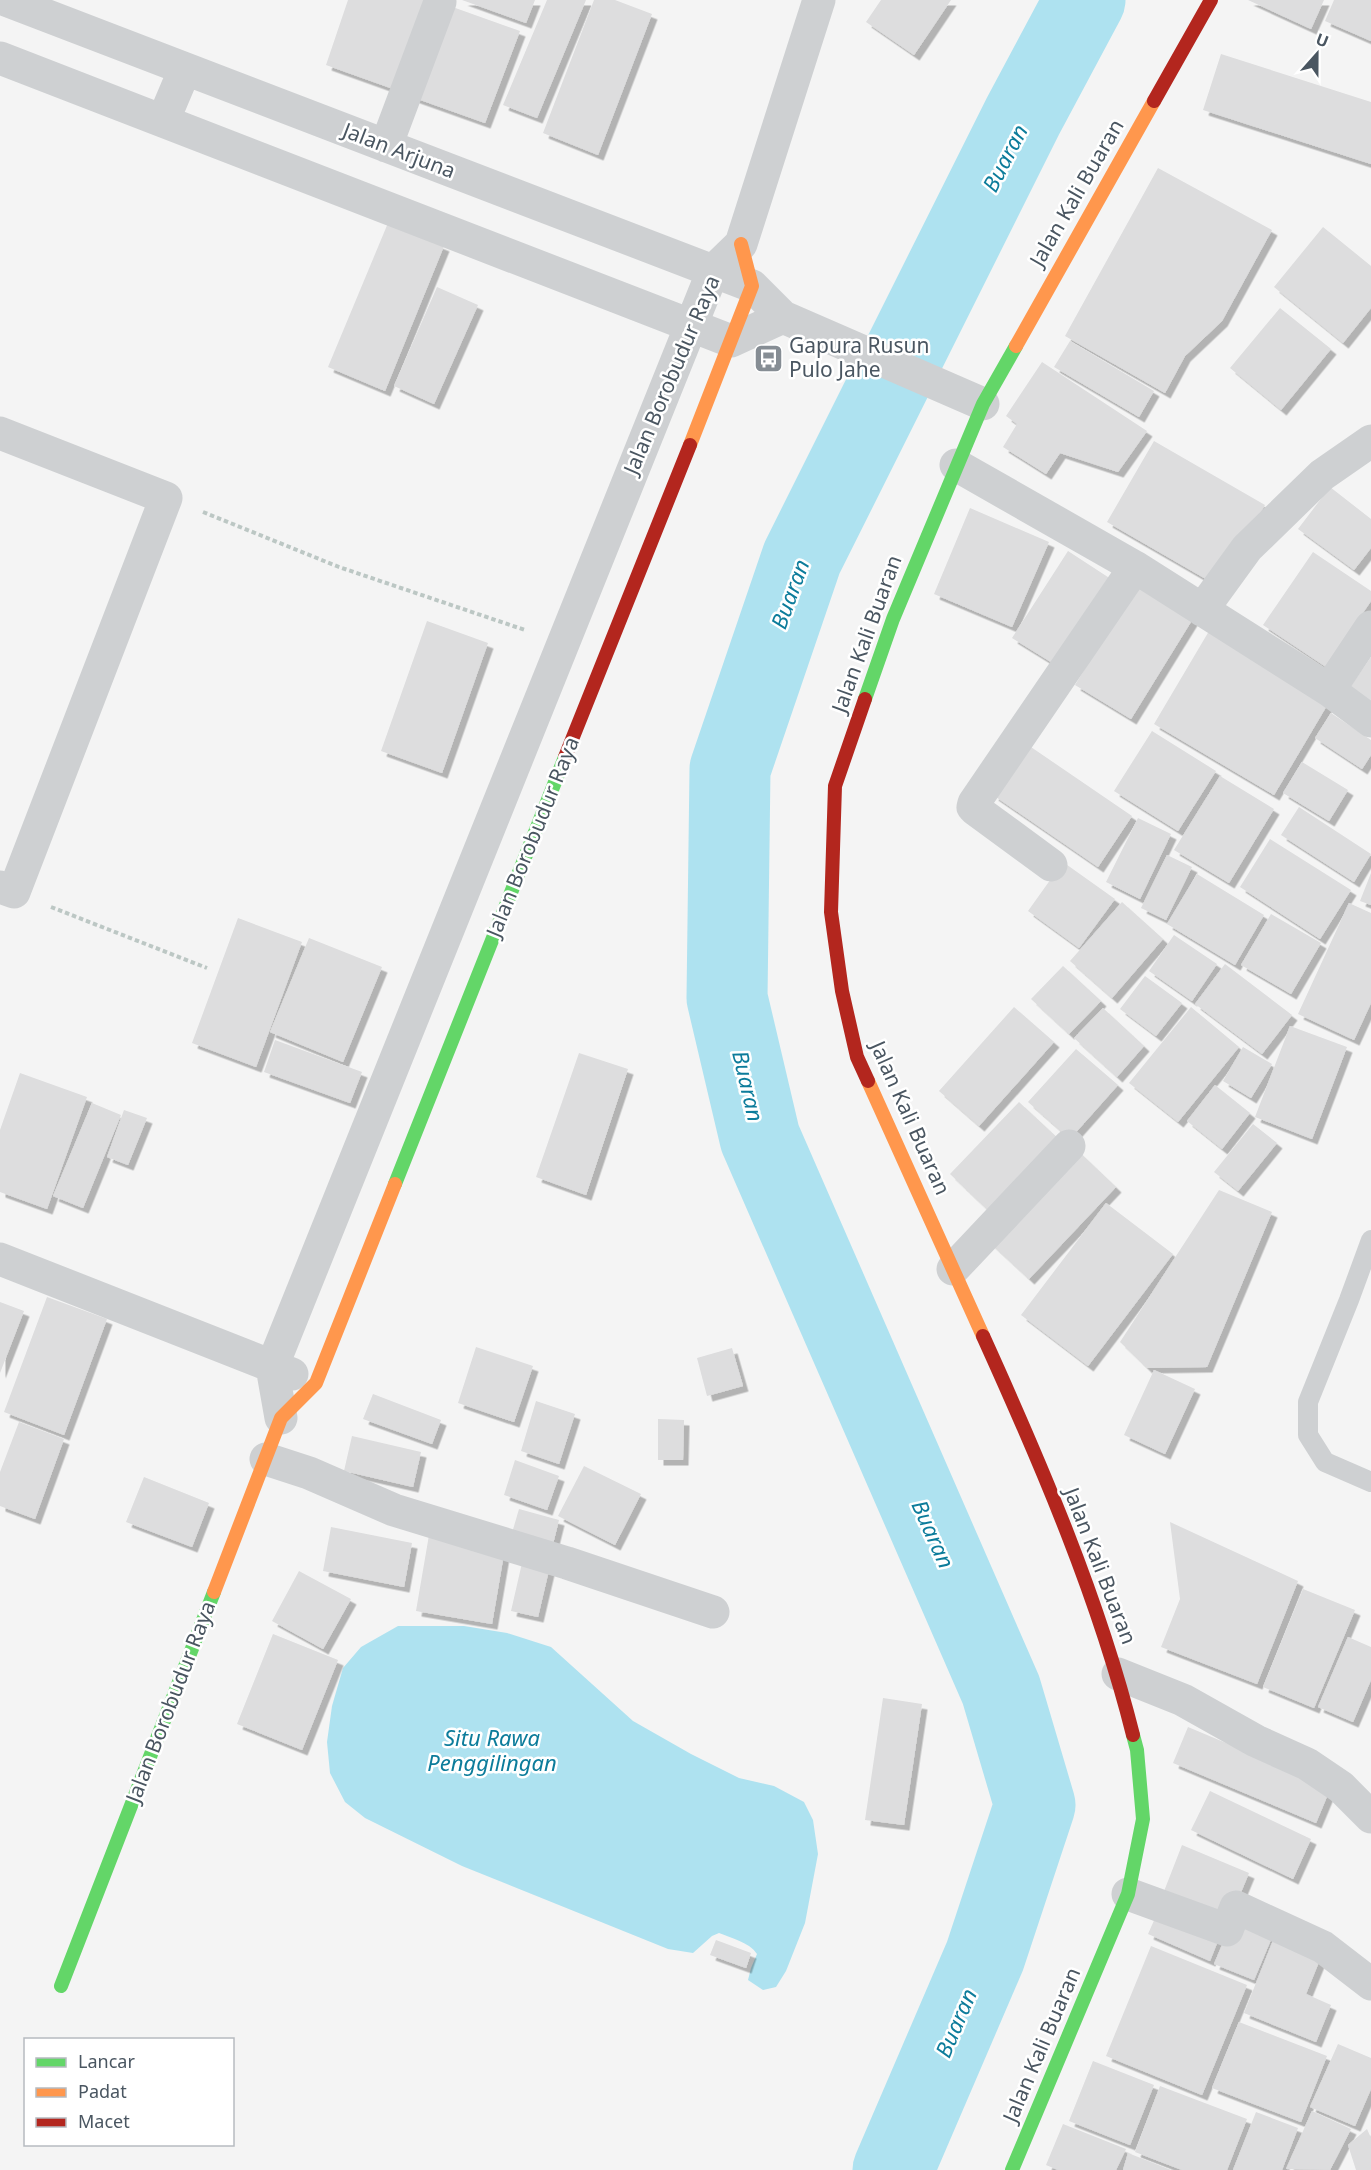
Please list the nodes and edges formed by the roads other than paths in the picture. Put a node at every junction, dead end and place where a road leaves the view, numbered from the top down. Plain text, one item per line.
1 (6, 0) edge
2 (819, 0) edge
3 (1211, 0) edge
4 (440, 2) dead end
5 (0, 58) edge
6 (185, 69) junction
7 (163, 121) junction
8 (386, 146) junction
9 (741, 244) junction
10 (712, 271) junction
11 (752, 286) junction
12 (783, 317) junction
13 (691, 325) junction
14 (731, 341) junction
15 (972, 398) junction
16 (0, 433) edge
17 (1365, 454) edge
18 (957, 465) junction
19 (1135, 567) junction
20 (1202, 610) junction
21 (1371, 627) edge
22 (1329, 690) junction
23 (1371, 721) edge
24 (501, 797) junction
25 (542, 815) junction
26 (1051, 865) dead end
27 (7, 890) edge
28 (374, 1114) junction
29 (417, 1131) junction
30 (1069, 1146) dead end
31 (1371, 1240) edge
32 (0, 1258) edge
33 (953, 1269) junction
34 (272, 1367) junction
35 (316, 1383) junction
36 (281, 1418) junction
37 (266, 1459) junction
38 (1371, 1482) edge
39 (713, 1612) dead end
40 (1118, 1674) junction
41 (1371, 1817) edge
42 (1128, 1894) junction
43 (1371, 1984) edge
44 (61, 1986) dead end
45 (1019, 2168) edge

1 - 6 street, Jalan Arjuna
2 - 9 street, Jalan Borobudur Raya
3 - 15 street, Jalan Kali Buaran
4 - 8 street
5 - 7 street
6 - 7 street
6 - 8 street, Jalan Arjuna
7 - 13 street
8 - 10 street, Jalan Arjuna
9 - 10 street, Jalan Borobudur Raya
9 - 11 street, Jalan Borobudur Raya
10 - 11 street, Jalan Arjuna
10 - 13 street, Jalan Borobudur Raya
11 - 12 street, Jalan Arjuna
11 - 14 street, Jalan Borobudur Raya
12 - 14 street
12 - 15 street, Jalan Arjuna
13 - 14 street
13 - 24 street, Jalan Borobudur Raya
14 - 25 street, Jalan Borobudur Raya
15 - 18 street, Jalan Kali Buaran
16 - 27 street
17 - 20 street
18 - 19 street
18 - 33 street, Jalan Kali Buaran
19 - 20 street
19 - 26 street
20 - 22 street
21 - 22 street
22 - 23 street
24 - 25 street
24 - 28 street, Jalan Borobudur Raya
25 - 29 street, Jalan Borobudur Raya
28 - 29 street
28 - 34 street, Jalan Borobudur Raya
29 - 35 street, Jalan Borobudur Raya
30 - 33 street
31 - 38 lane
32 - 34 street
33 - 40 street, Jalan Kali Buaran
34 - 35 street
34 - 36 street
35 - 36 street, Jalan Borobudur Raya
36 - 37 street, Jalan Borobudur Raya
37 - 39 street
37 - 44 street, Jalan Borobudur Raya
40 - 41 street
40 - 42 street, Jalan Kali Buaran
42 - 43 street
42 - 45 street, Jalan Kali Buaran

